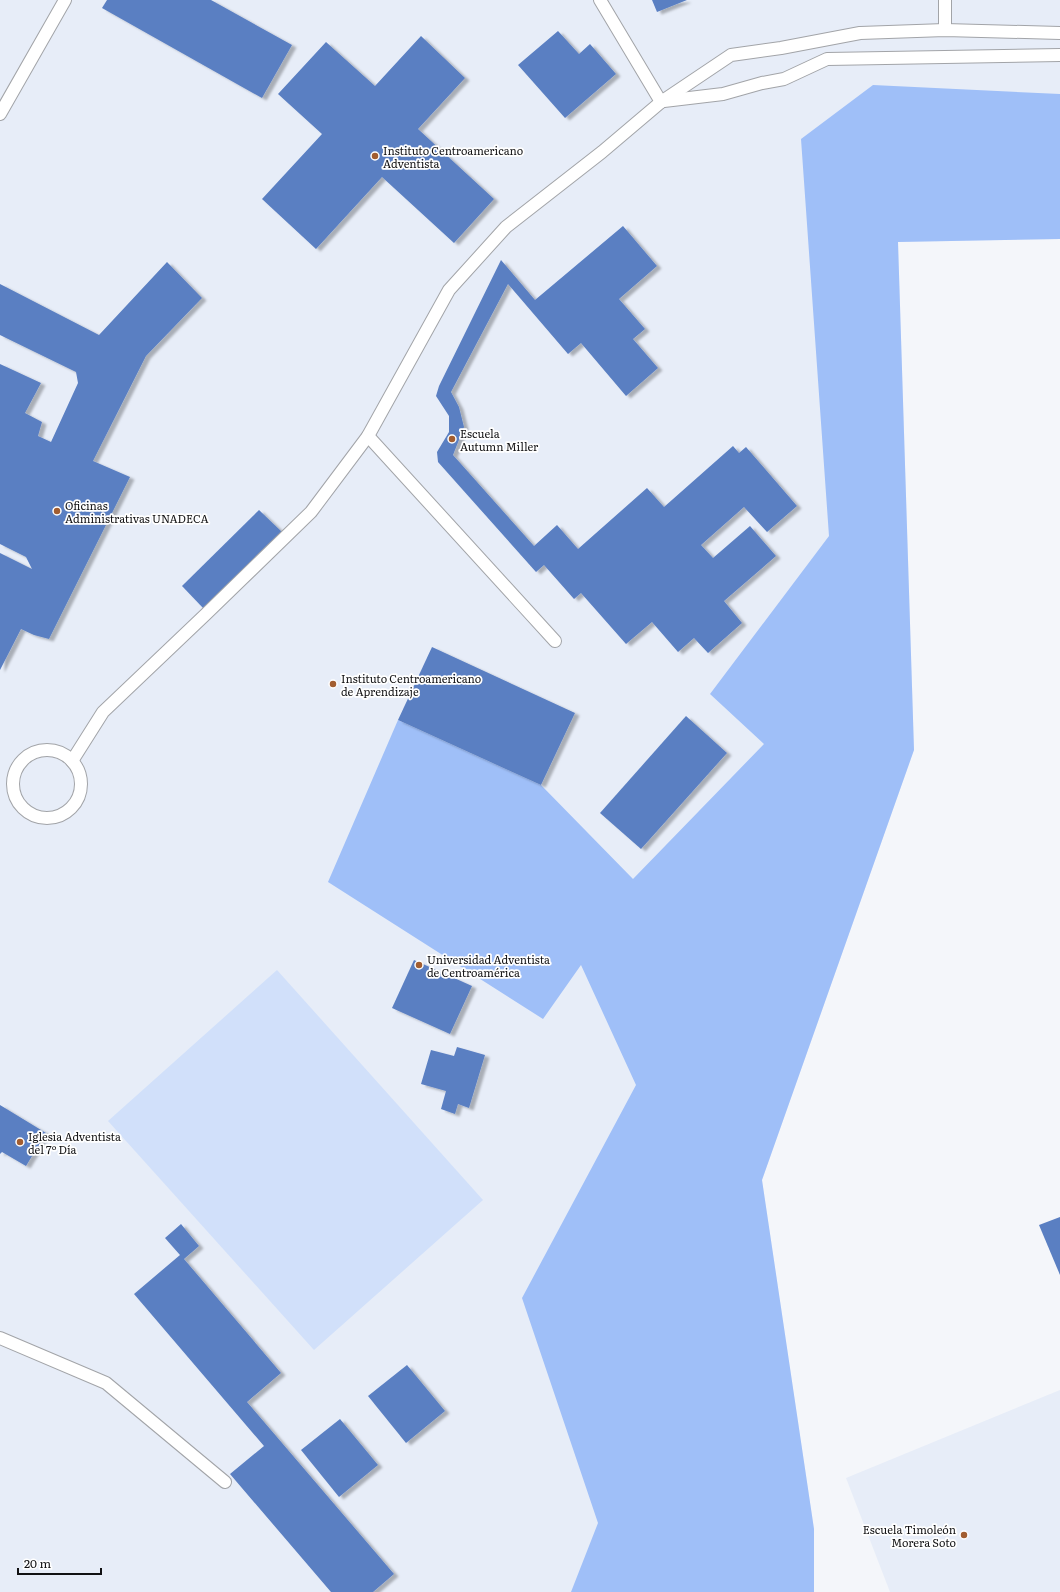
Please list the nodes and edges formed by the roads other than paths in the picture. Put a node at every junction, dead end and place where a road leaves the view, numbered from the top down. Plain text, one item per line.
1 (65, 0) edge
2 (600, 0) edge
3 (945, 0) edge
4 (945, 30) junction
5 (1060, 33) edge
6 (1060, 55) edge
7 (661, 102) junction
8 (0, 114) edge
9 (368, 436) junction
10 (555, 641) dead end
11 (72, 761) junction
12 (0, 1338) edge
13 (225, 1482) dead end

1 - 8 lane
2 - 7 lane
3 - 4 lane
4 - 5 lane
4 - 7 lane
6 - 7 lane
7 - 9 lane
9 - 10 lane
9 - 11 lane
11 - 11 lane
12 - 13 lane

